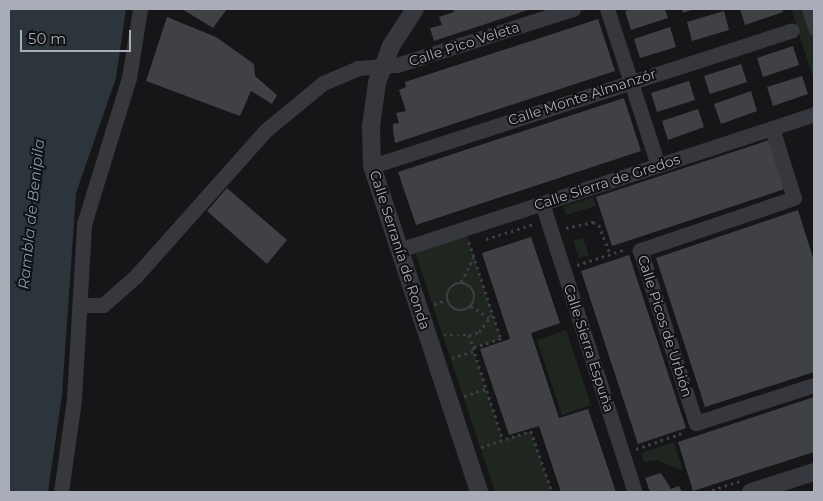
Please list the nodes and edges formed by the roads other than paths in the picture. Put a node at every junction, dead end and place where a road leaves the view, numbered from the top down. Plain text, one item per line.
1 (140, 9) edge
2 (414, 9) edge
3 (573, 9) edge
4 (607, 9) edge
5 (807, 9) edge
6 (792, 30) dead end
7 (814, 30) edge
8 (382, 66) junction
9 (630, 81) junction
10 (814, 114) edge
11 (772, 128) junction
12 (372, 166) junction
13 (658, 166) junction
14 (542, 203) junction
15 (399, 250) junction
16 (82, 305) junction
17 (814, 385) edge
18 (814, 472) edge
19 (61, 492) edge
20 (479, 492) edge
21 (635, 492) edge
22 (751, 492) edge

1 - 16 street
2 - 8 street, Calle Serranía de Ronda
3 - 8 street, Calle Pico Veleta
4 - 9 street
5 - 7 street
6 - 9 street, Calle Monte Almanzór
8 - 12 street, Calle Serranía de Ronda
8 - 16 street, Calle Pico Veleta
9 - 12 street, Calle Monte Almanzór
9 - 13 street
10 - 11 street, Calle Sierra de Gredos
11 - 13 street, Calle Sierra de Gredos
11 - 17 street, Calle Picos de Urbión
12 - 15 street, Calle Serranía de Ronda
13 - 14 street, Calle Sierra de Gredos
14 - 15 street, Calle Sierra de Gredos
14 - 21 street, Calle Sierra Espuña
15 - 20 street, Calle Serranía de Ronda
16 - 19 street
18 - 22 street

